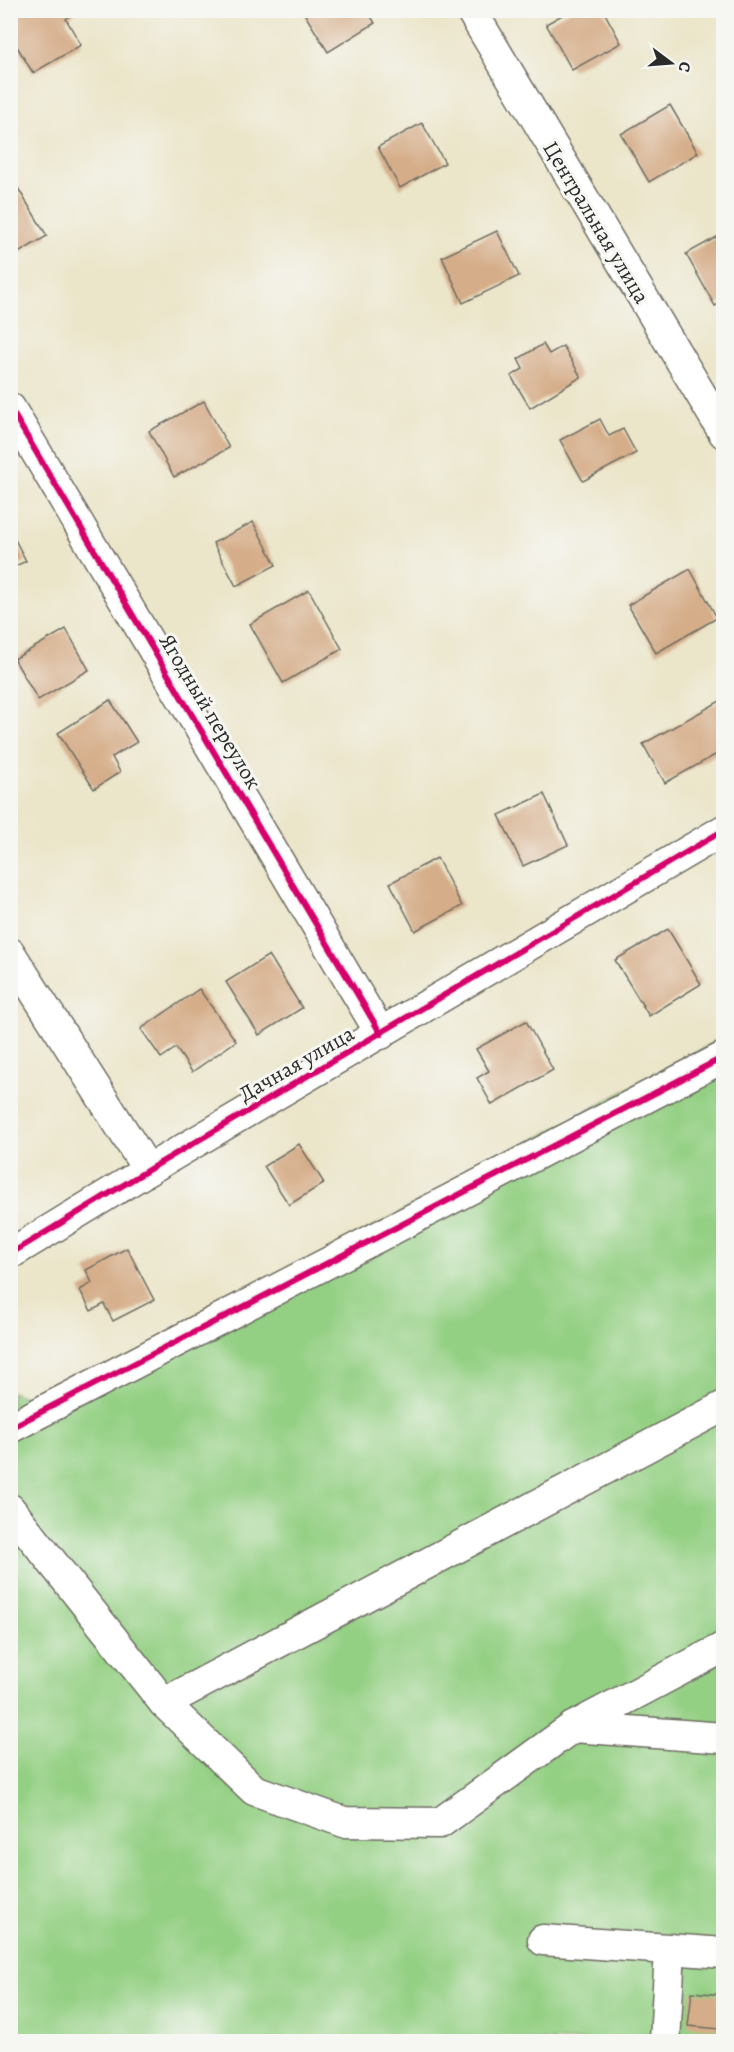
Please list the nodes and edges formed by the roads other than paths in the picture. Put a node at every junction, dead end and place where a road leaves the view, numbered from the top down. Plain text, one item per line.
1 (471, 10) edge
2 (10, 408) edge
3 (723, 433) edge
4 (723, 830) edge
5 (10, 953) edge
6 (381, 1034) junction
7 (723, 1057) edge
8 (148, 1170) junction
9 (10, 1254) edge
10 (723, 1406) edge
11 (10, 1428) edge
12 (10, 1509) edge
13 (723, 1647) edge
14 (164, 1703) junction
15 (573, 1727) junction
16 (723, 1738) edge
17 (543, 1940) dead end
18 (670, 1950) junction
19 (723, 1953) edge
20 (665, 2042) edge

1 - 3 street, Центральная улица
2 - 6 street, Ягодный переулок
4 - 6 street, Дачная улица
5 - 8 street
6 - 8 street, Дачная улица
7 - 11 street
8 - 9 street, Дачная улица
10 - 14 street
12 - 14 street
13 - 15 street
14 - 15 street
15 - 16 street
17 - 18 street
18 - 19 street
18 - 20 street

